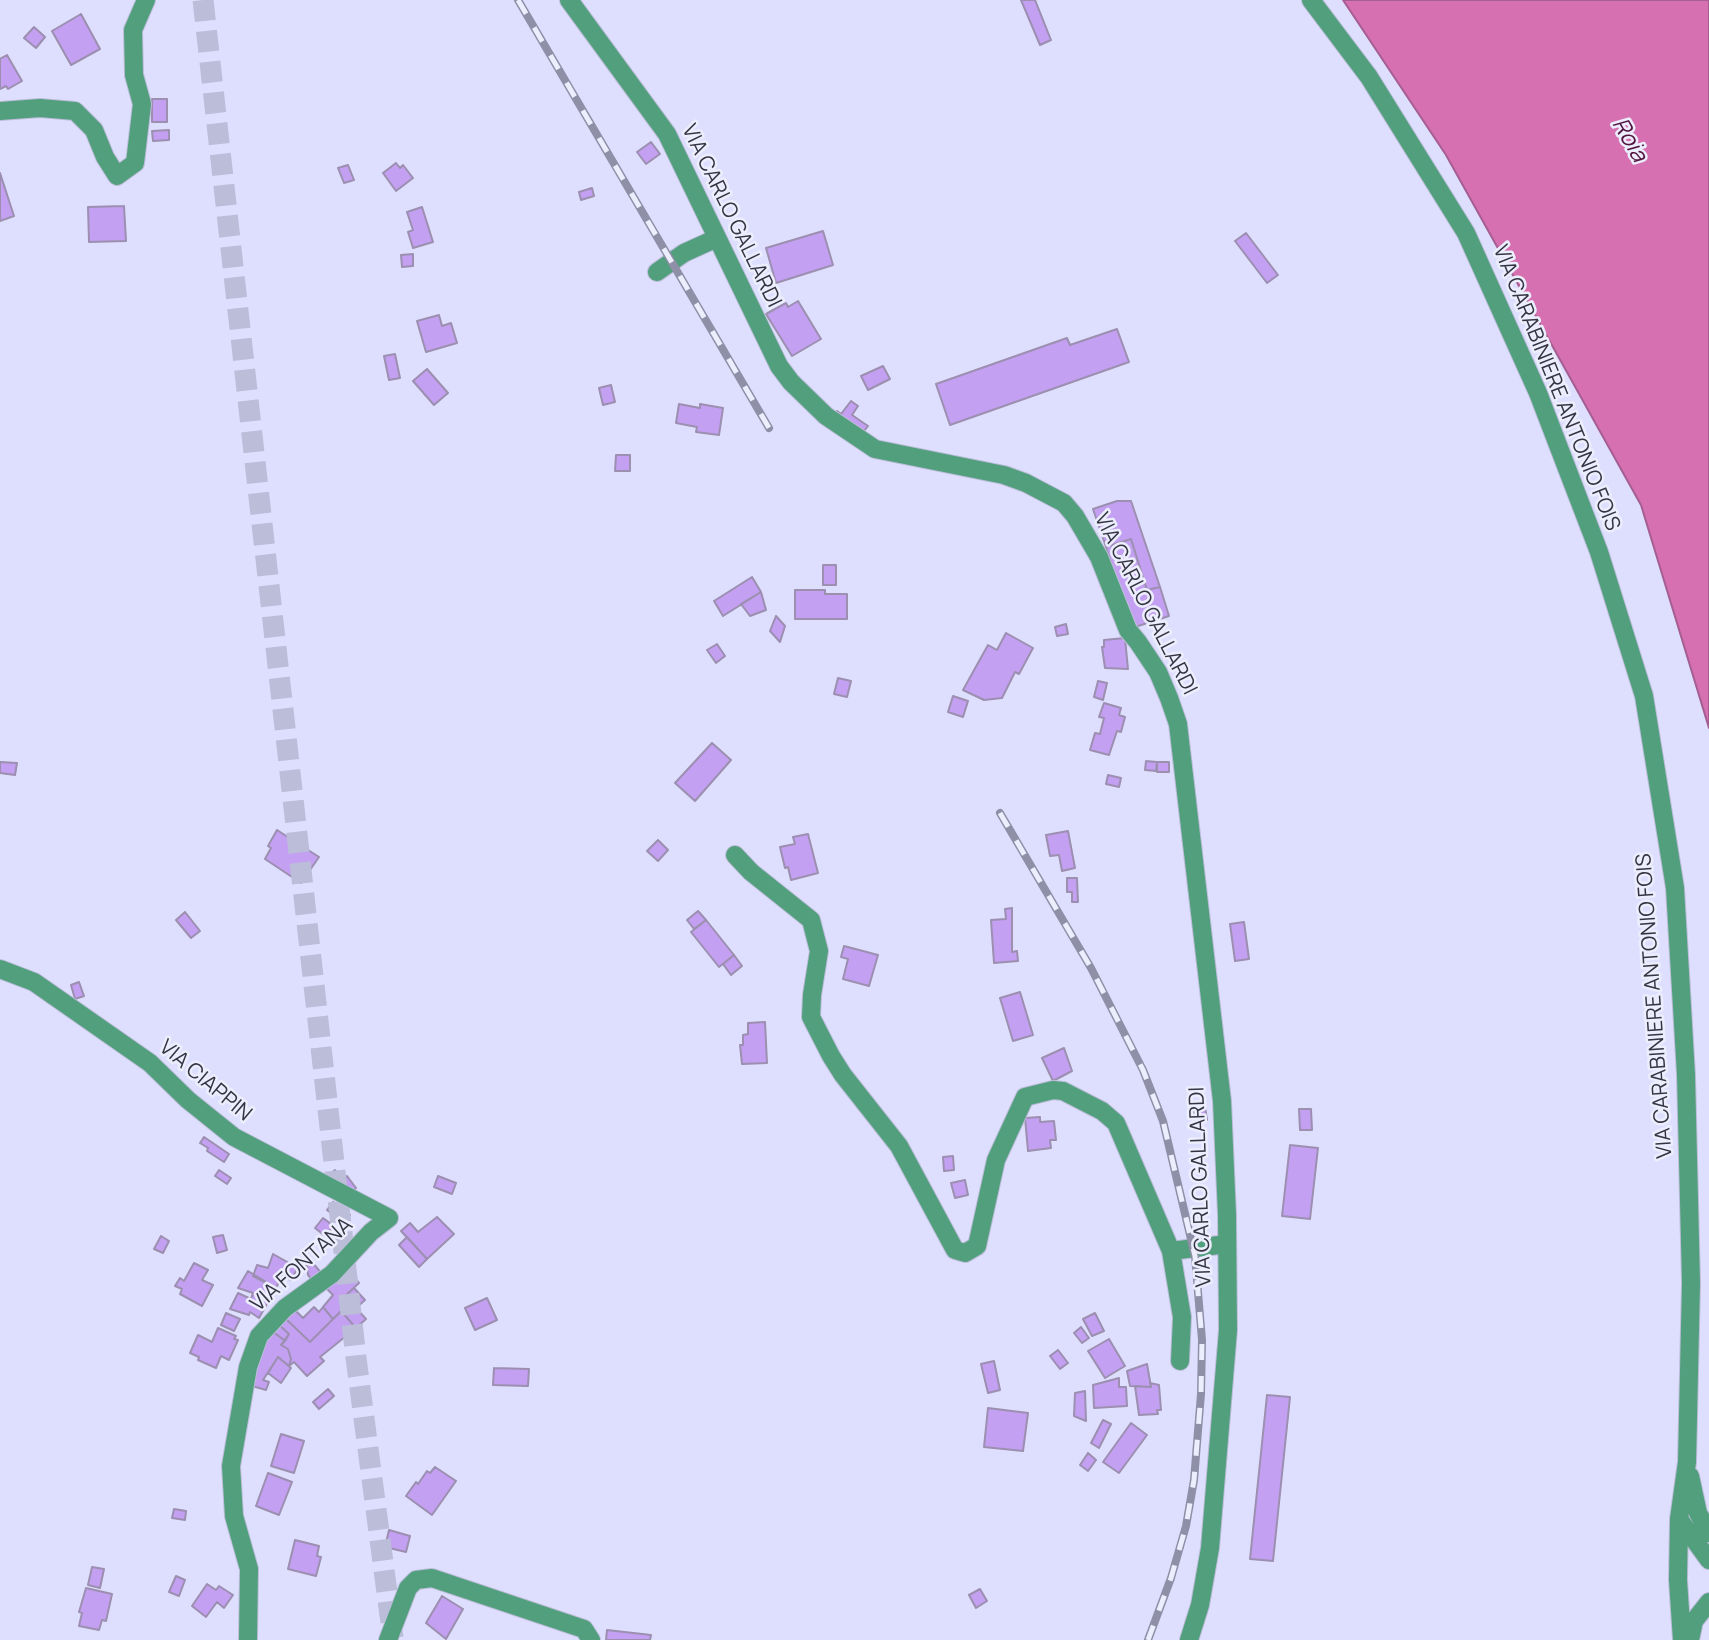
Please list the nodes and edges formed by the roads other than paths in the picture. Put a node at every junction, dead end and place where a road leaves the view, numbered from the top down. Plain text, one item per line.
1 (146, 0) edge
2 (569, 0) edge
3 (1311, 0) edge
4 (0, 111) edge
5 (717, 238) junction
6 (657, 272) dead end
7 (735, 855) dead end
8 (0, 969) edge
9 (389, 1218) joint
10 (1227, 1244) junction
11 (1171, 1251) junction
12 (1180, 1361) dead end
13 (1687, 1462) junction
14 (1679, 1519) junction
15 (1709, 1533) edge
16 (1708, 1558) edge
17 (1678, 1580) junction
18 (1707, 1603) edge
19 (248, 1640) edge
20 (388, 1640) edge
21 (591, 1640) edge
22 (1189, 1640) edge
23 (1682, 1640) edge
24 (1690, 1640) edge

1 - 4 street
2 - 5 street, VIA CARLO GALLARDI
3 - 13 street, VIA CARABINIERE ANTONIO FOIS
5 - 6 street
5 - 10 street, VIA CARLO GALLARDI
7 - 11 street
8 - 9 street, VIA CIAPPIN
9 - 19 street, VIA FONTANA
10 - 11 street
10 - 22 street, VIA CARLO GALLARDI
11 - 12 street
13 - 14 street
13 - 15 street
14 - 16 street
14 - 17 street
16 - 17 street
17 - 23 street
18 - 24 street
20 - 21 street

